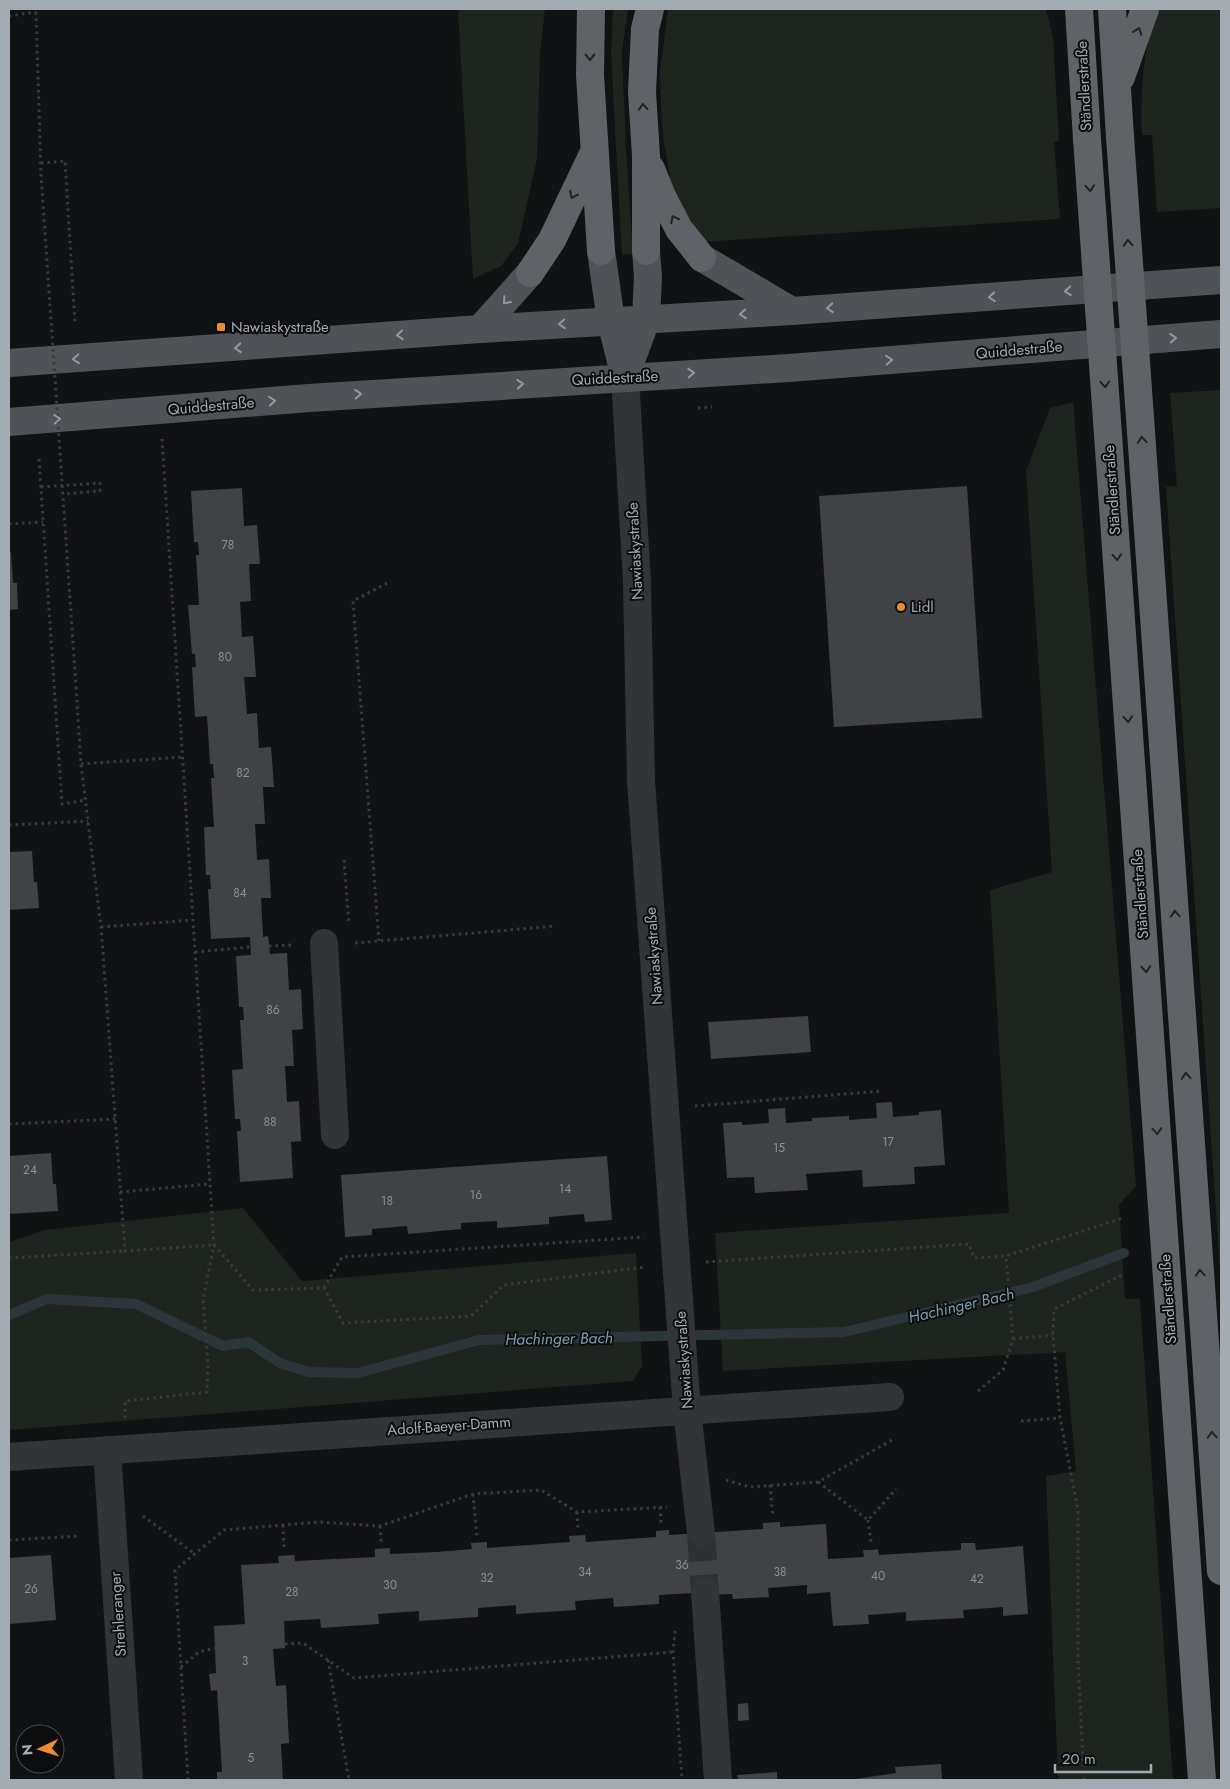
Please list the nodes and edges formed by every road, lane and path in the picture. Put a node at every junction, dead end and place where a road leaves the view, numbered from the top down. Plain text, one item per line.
1 (29, 9) edge
2 (591, 9) edge
3 (650, 9) edge
4 (1059, 9) edge
5 (1079, 9) edge
6 (1112, 9) edge
7 (1145, 9) edge
8 (36, 12) junction
9 (9, 16) edge
10 (1084, 85) junction
11 (1117, 85) junction
12 (594, 151) junction
13 (646, 156) junction
14 (41, 163) junction
15 (601, 251) joint
16 (646, 251) joint
17 (702, 258) joint
18 (530, 273) joint
19 (1221, 280) edge
20 (792, 311) junction
21 (646, 320) junction
22 (611, 321) junction
23 (75, 323) dead end
24 (480, 329) junction
25 (1221, 334) edge
26 (9, 363) edge
27 (625, 377) junction
28 (712, 407) dead end
29 (698, 408) dead end
30 (160, 411) junction
31 (9, 422) edge
32 (39, 459) dead end
33 (41, 487) junction
34 (63, 494) junction
35 (43, 522) junction
36 (9, 524) edge
37 (391, 582) dead end
38 (182, 757) junction
39 (81, 764) junction
40 (86, 800) junction
41 (88, 821) junction
42 (9, 825) edge
43 (344, 860) dead end
44 (193, 920) junction
45 (556, 926) dead end
46 (101, 927) junction
47 (379, 941) junction
48 (338, 943) junction
49 (269, 946) dead end
50 (250, 947) dead end
51 (195, 952) junction
52 (882, 1091) dead end
53 (665, 1108) junction
54 (115, 1119) junction
55 (9, 1124) edge
56 (335, 1135) dead end
57 (210, 1184) junction
58 (120, 1192) junction
59 (1123, 1218) dead end
60 (674, 1235) junction
61 (214, 1245) junction
62 (125, 1250) junction
63 (1006, 1256) junction
64 (9, 1258) edge
65 (676, 1264) junction
66 (1124, 1274) dead end
67 (324, 1288) junction
68 (1053, 1336) junction
69 (1013, 1339) junction
70 (978, 1390) dead end
71 (890, 1397) dead end
72 (687, 1410) junction
73 (1060, 1418) junction
74 (125, 1419) dead end
75 (1021, 1421) dead end
76 (892, 1440) dead end
77 (107, 1450) junction
78 (9, 1457) edge
79 (694, 1471) junction
80 (818, 1482) junction
81 (770, 1485) junction
82 (896, 1489) dead end
83 (473, 1494) junction
84 (698, 1505) junction
85 (660, 1507) junction
86 (577, 1512) junction
87 (142, 1515) dead end
88 (773, 1517) dead end
89 (868, 1520) junction
90 (661, 1524) dead end
91 (283, 1525) junction
92 (380, 1526) junction
93 (578, 1529) dead end
94 (701, 1533) tunnel mouth
95 (80, 1536) dead end
96 (477, 1537) dead end
97 (9, 1540) edge
98 (381, 1542) dead end
99 (871, 1542) dead end
100 (284, 1548) dead end
101 (195, 1554) junction
102 (1221, 1571) edge
103 (705, 1592) tunnel mouth
104 (676, 1623) dead end
105 (285, 1644) dead end
106 (215, 1648) dead end
107 (673, 1652) junction
108 (328, 1660) junction
109 (181, 1667) junction
110 (129, 1780) edge
111 (188, 1780) edge
112 (349, 1780) edge
113 (682, 1780) edge
114 (718, 1780) edge
115 (1084, 1780) edge
116 (1202, 1780) edge

1 - 8 path
2 -> 12 highway
13 -> 3 highway
4 - 10 highway
5 - 10 highway, Ständlerstraße
6 - 11 highway
11 -> 7 highway
8 - 9 path
8 - 14 path
10 -> 116 highway, Ständlerstraße, bridge
102 -> 11 highway, bridge
12 - 15 highway
12 -> 18 highway
13 - 16 highway
17 -> 13 highway
14 - 23 path
14 - 34 path, bridge
15 - 22 main road
16 - 21 main road
17 - 20 main road
18 -> 24 main road
19 -> 20 main road
20 -> 21 main road
21 - 22 main road
21 - 27 main road
22 -> 24 main road
22 - 27 main road
24 -> 26 main road
27 -> 25 main road, Quiddestraße
30 -> 27 main road, Quiddestraße
27 - 53 street, Nawiaskystraße
28 - 29 path
31 -> 30 main road, Quiddestraße
30 - 38 path
32 - 33 path
33 - 34 path
33 - 35 path
34 - 39 path, bridge
35 - 36 path
35 - 40 path
37 - 47 path
38 - 39 path
38 - 44 path
39 - 40 path
40 - 41 path
41 - 42 path
41 - 46 path
43 - 48 path
44 - 46 path
44 - 51 path
45 - 47 path
46 - 54 path
47 - 48 path
48 - 49 path
48 - 56 street
50 - 51 path
51 - 57 path
52 - 53 path
53 - 60 street, Nawiaskystraße
54 - 55 path
54 - 58 path
57 - 58 path
57 - 61 path
58 - 62 path
59 - 63 path
60 - 65 street, Nawiaskystraße
60 - 67 path
61 - 62 path
61 - 67 path
61 - 74 path
62 - 64 path
63 - 65 path
63 - 69 path
65 - 67 path
65 - 72 street, Nawiaskystraße
66 - 68 path
68 - 69 path
68 - 73 path
69 - 70 path
71 - 72 street, Adolf-Baeyer-Damm
72 - 77 street, Adolf-Baeyer-Damm
72 - 79 street, Nawiaskystraße
73 - 75 path
73 - 115 path
76 - 80 path
77 - 78 street, Adolf-Baeyer-Damm
77 - 110 street, Strehleranger
79 - 81 path
79 - 84 street, Nawiaskystraße
80 - 81 path
80 - 89 path
81 - 88 path
82 - 89 path
83 - 86 path
83 - 92 path
83 - 96 path
84 - 85 path
84 - 94 street, Nawiaskystraße
85 - 86 path
85 - 90 path
86 - 93 path
87 - 101 path
89 - 99 path
91 - 92 path
91 - 100 path
91 - 101 path
92 - 98 path
95 - 97 path
101 - 109 path
103 - 114 street
104 - 107 path
105 - 108 path
106 - 109 path
107 - 108 path
107 - 113 path
108 - 112 path
109 - 111 path

